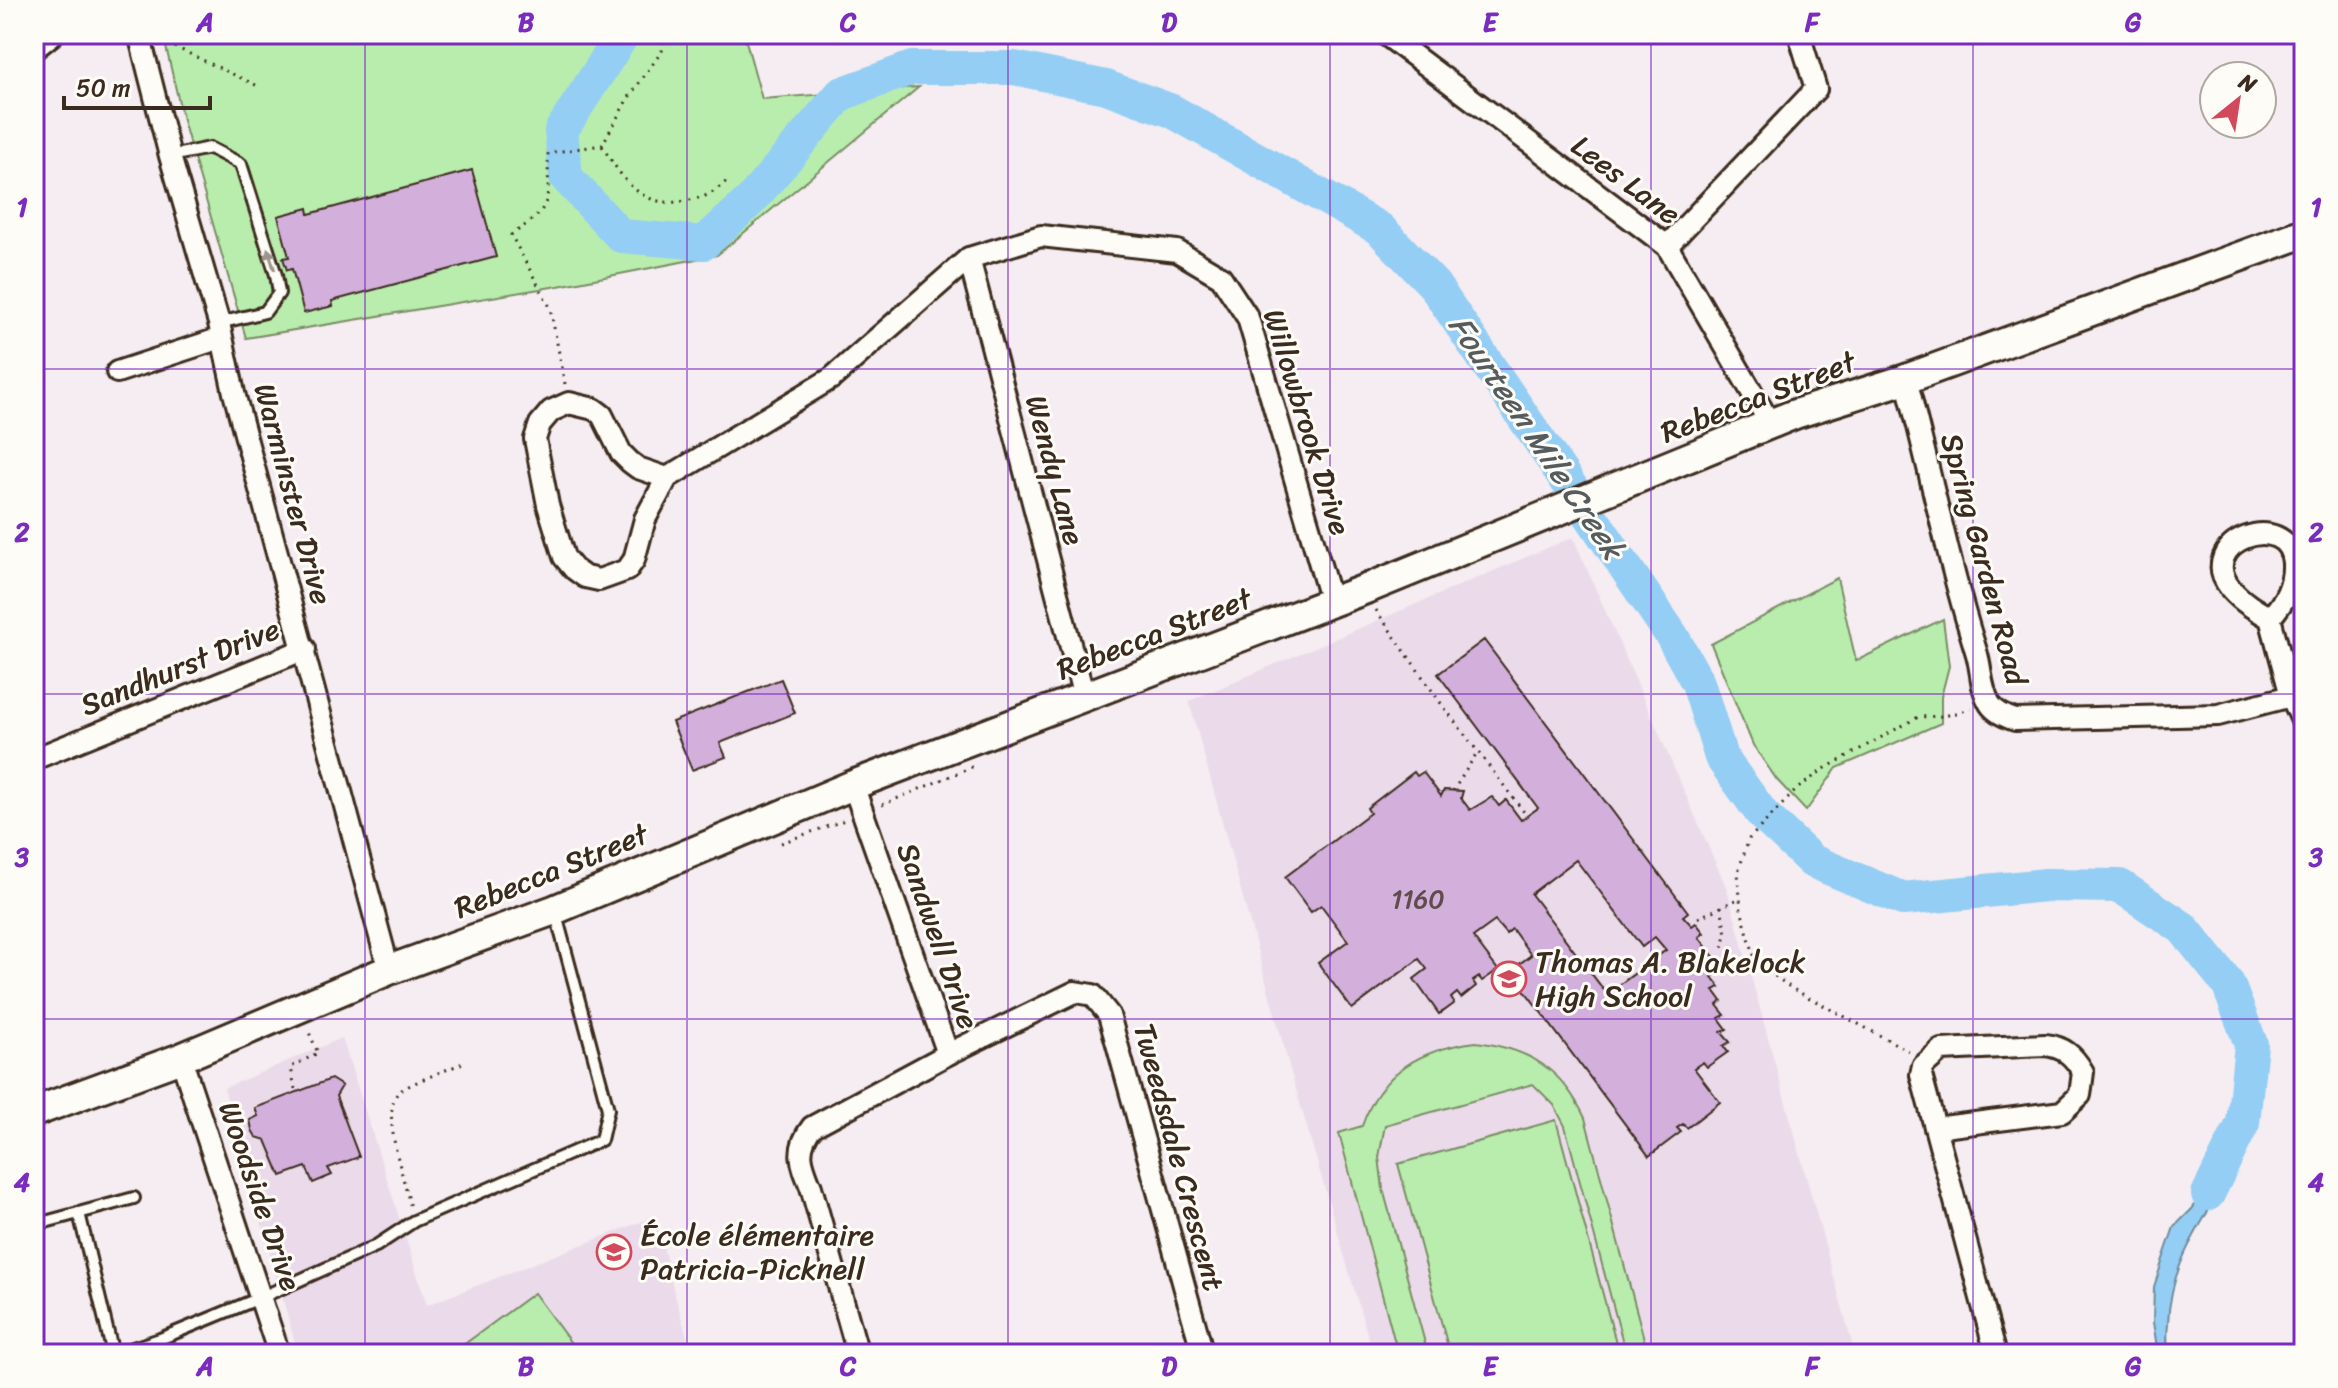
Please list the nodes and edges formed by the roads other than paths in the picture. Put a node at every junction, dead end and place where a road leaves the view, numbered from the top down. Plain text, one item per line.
1 (53, 34) edge
2 (139, 34) edge
3 (1385, 34) edge
4 (1799, 34) edge
5 (34, 49) edge
6 (170, 156) junction
7 (2304, 233) edge
8 (1667, 246) junction
9 (969, 258) junction
10 (220, 330) junction
11 (117, 372) dead end
12 (1906, 379) junction
13 (1771, 425) junction
14 (667, 478) junction
15 (1331, 602) junction
16 (2270, 618) dead end
17 (305, 649) junction
18 (2291, 696) junction
19 (1084, 697) junction
20 (2304, 725) edge
21 (34, 759) edge
22 (853, 785) junction
23 (554, 910) junction
24 (389, 970) junction
25 (948, 1054) junction
26 (181, 1058) junction
27 (34, 1112) edge
28 (1935, 1128) junction
29 (134, 1198) dead end
30 (79, 1213) junction
31 (34, 1225) edge
32 (262, 1297) junction
33 (113, 1354) edge
34 (279, 1354) edge
35 (858, 1354) edge
36 (1203, 1354) edge
37 (1996, 1354) edge

1 - 5 street
2 - 6 street, Warminster Drive
3 - 8 street, Lees Lane
4 - 8 street
6 - 10 street, Warminster Drive
10 -> 6 lane
7 - 12 main road, Rebecca Street
8 - 13 street, Lees Lane
9 - 14 street, Willowbrook Drive
9 - 15 street, Willowbrook Drive
9 - 19 street, Wendy Lane
10 - 11 street
10 - 17 street, Warminster Drive
12 - 13 main road, Rebecca Street
12 - 18 street, Spring Garden Road
13 - 15 main road, Rebecca Street
14 - 14 street
15 - 19 main road, Rebecca Street
16 - 18 street
17 - 21 street, Sandhurst Drive
17 - 24 street, Warminster Drive
18 - 20 street
19 - 22 main road, Rebecca Street
22 - 23 main road, Rebecca Street
22 - 25 street, Sandwell Drive
23 - 24 main road, Rebecca Street
23 - 32 lane
24 - 26 main road, Rebecca Street
25 - 35 street, Sandwell Drive
25 - 36 street, Tweedsdale Crescent
26 - 27 main road, Rebecca Street
26 - 32 street, Woodside Drive
28 - 28 street
28 - 37 street
29 - 30 lane
30 - 31 lane
30 - 33 lane
32 - 33 lane
32 - 34 street, Woodside Drive

